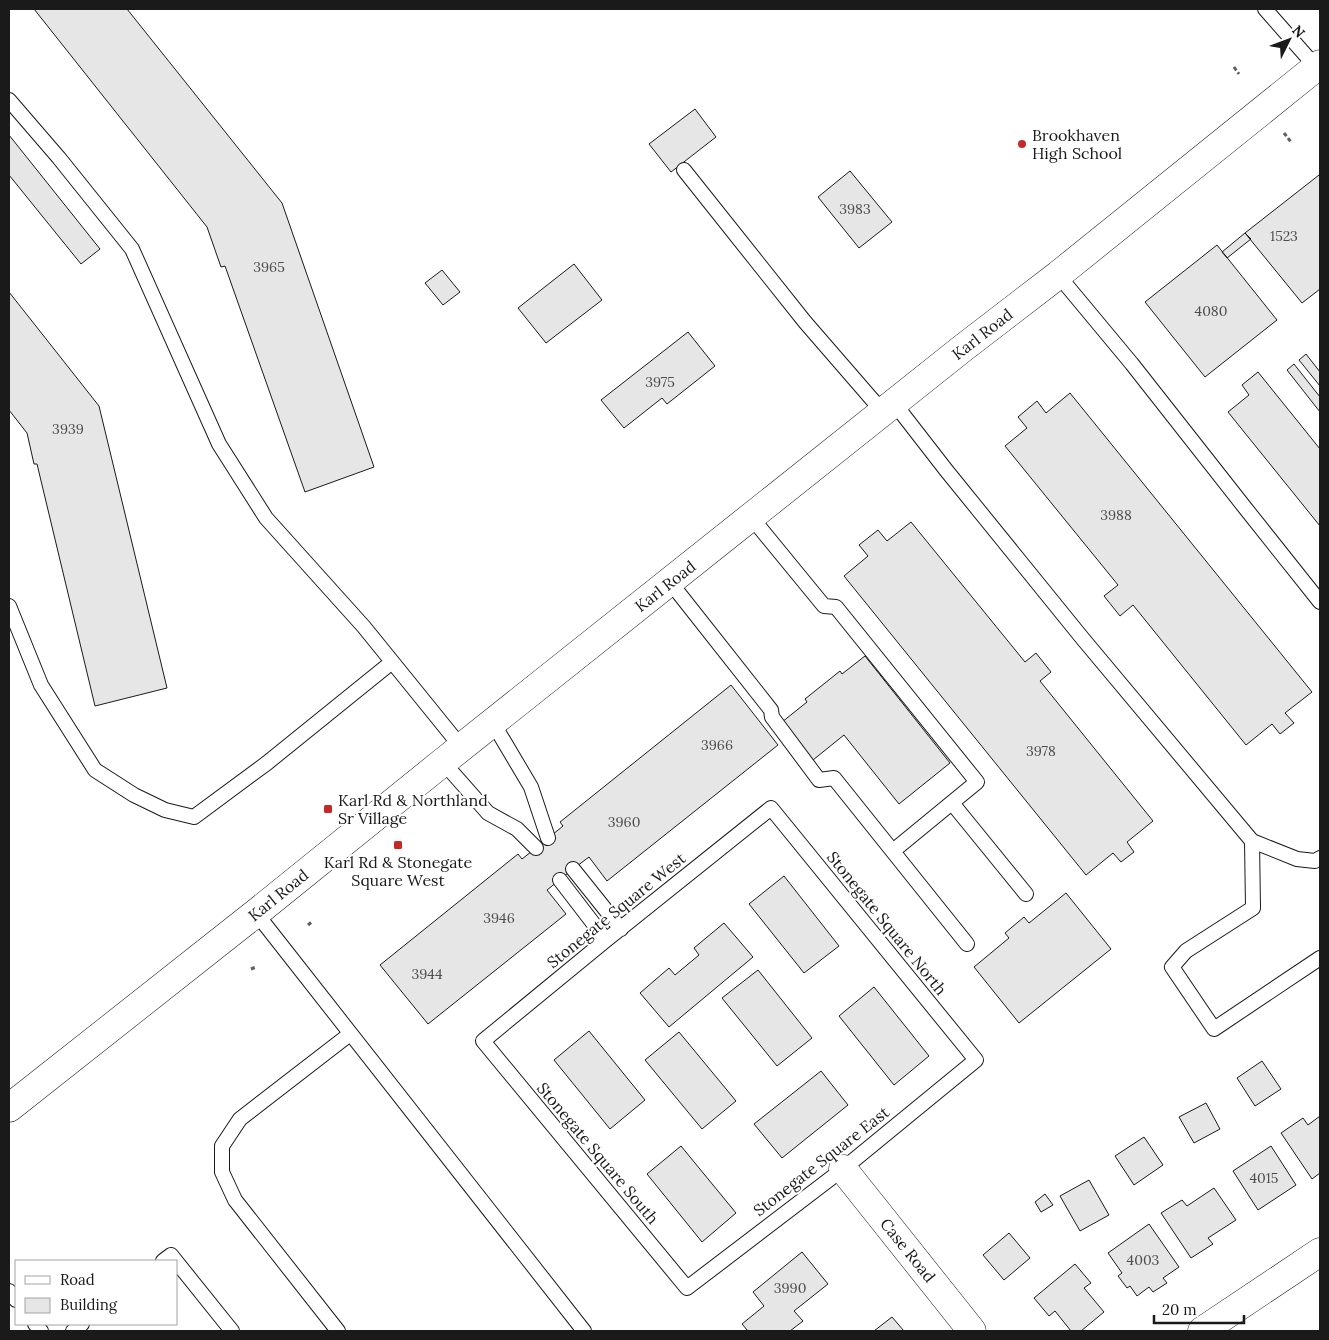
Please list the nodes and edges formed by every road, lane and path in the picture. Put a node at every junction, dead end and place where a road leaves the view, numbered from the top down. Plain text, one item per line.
1 (1265, 9) edge
2 (1234, 67) dead end
3 (1319, 68) edge
4 (1239, 74) dead end
5 (9, 100) edge
6 (1284, 133) dead end
7 (1290, 142) dead end
8 (684, 170) dead end
9 (1058, 275) junction
10 (889, 407) junction
11 (751, 517) junction
12 (670, 582) junction
13 (1320, 602) edge
14 (9, 606) edge
15 (392, 662) junction
16 (493, 722) junction
17 (452, 755) junction
18 (952, 802) junction
19 (771, 808) joint
20 (548, 838) dead end
21 (1252, 841) junction
22 (536, 848) dead end
23 (893, 851) junction
24 (1320, 858) edge
25 (573, 869) dead end
26 (560, 880) dead end
27 (1026, 894) dead end
28 (256, 913) junction
29 (313, 921) dead end
30 (308, 925) dead end
31 (621, 929) junction
32 (606, 940) junction
33 (967, 944) dead end
34 (1320, 958) edge
35 (256, 967) dead end
36 (251, 969) dead end
37 (350, 1034) junction
38 (483, 1041) joint
39 (976, 1060) joint
40 (9, 1108) edge
41 (843, 1169) junction
42 (1320, 1252) edge
43 (164, 1260) edge
44 (175, 1260) edge
45 (178, 1264) edge
46 (687, 1288) joint
47 (232, 1331) edge
48 (338, 1331) edge
49 (584, 1331) edge
50 (972, 1331) edge
51 (1202, 1331) edge

1 - 3 lane
2 - 4 path
3 - 9 main road, Karl Road
5 - 15 lane
6 - 7 path
8 - 10 lane
9 - 10 main road, Karl Road
9 - 13 lane
10 - 11 main road, Karl Road
10 - 21 lane
11 - 12 main road, Karl Road
11 - 18 lane
12 - 16 main road, Karl Road
12 - 23 lane
14 - 15 lane
15 - 17 lane
16 - 17 main road, Karl Road
16 - 20 lane
17 - 22 lane
17 - 28 main road, Karl Road
18 - 23 lane
18 - 27 lane
19 - 31 lane, Stonegate Square West
19 - 39 lane, Stonegate Square North
21 - 24 lane
21 - 34 lane
23 - 33 lane
25 - 31 lane
26 - 32 lane
28 - 37 lane
28 - 40 main road, Karl Road
29 - 30 path
31 - 32 lane, Stonegate Square West
32 - 38 lane, Stonegate Square West
35 - 36 path
37 - 48 lane
37 - 49 lane
38 - 46 lane, Stonegate Square South
39 - 41 lane, Stonegate Square East
41 - 46 lane, Stonegate Square East
41 - 50 main road, Case Road
42 - 51 main road
43 - 44 lane
45 - 47 lane

